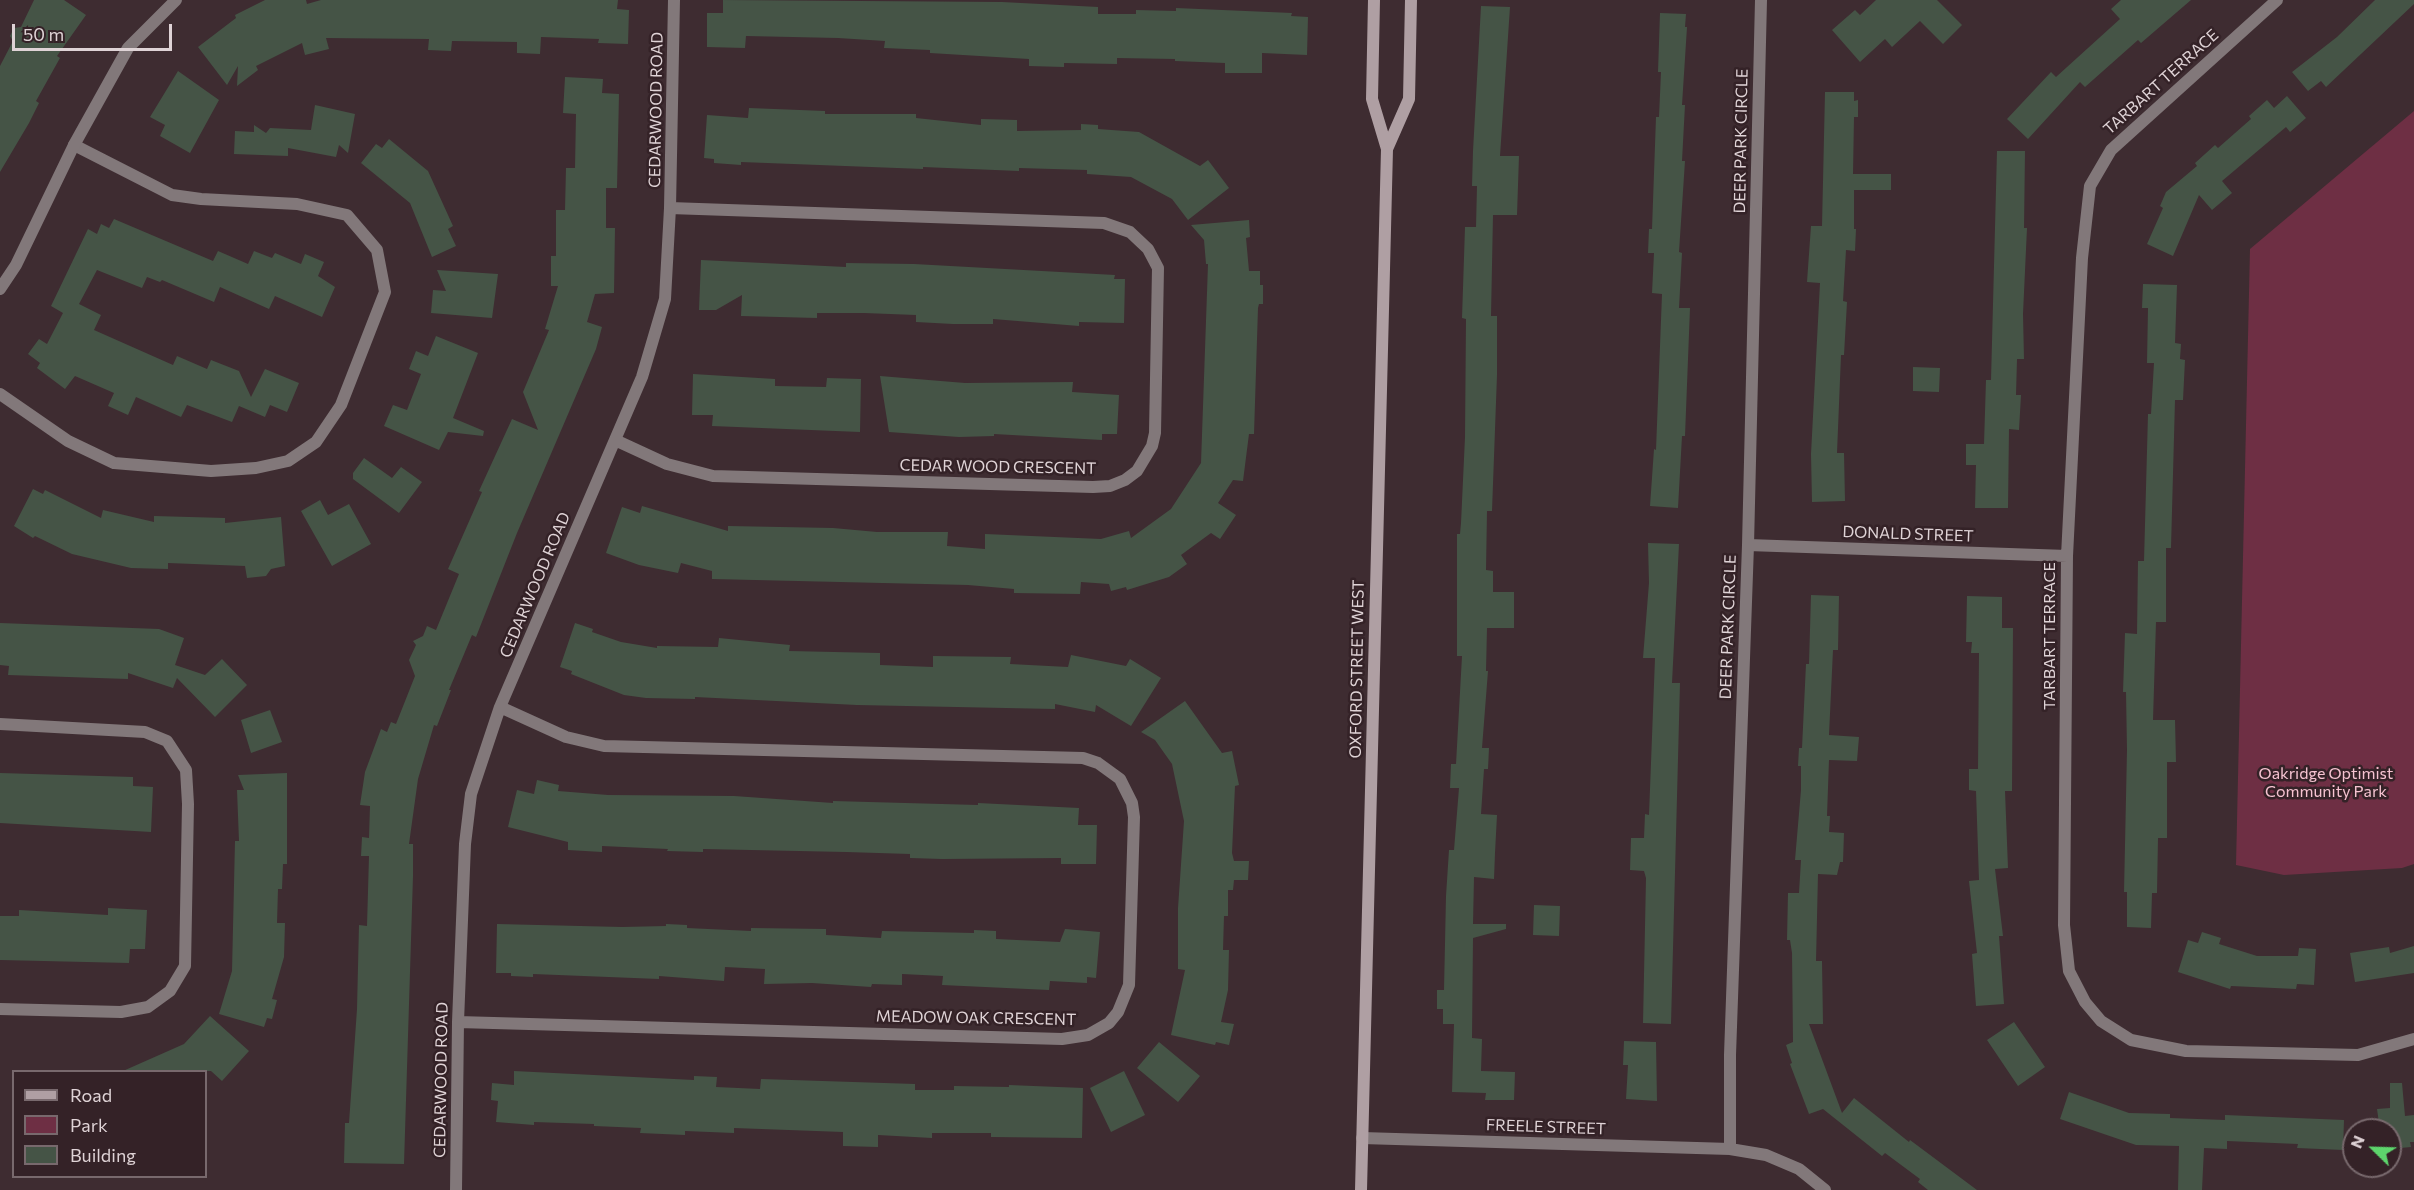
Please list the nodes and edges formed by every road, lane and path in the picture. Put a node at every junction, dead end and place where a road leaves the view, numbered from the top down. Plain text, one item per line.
1 (176, 0) edge
2 (674, 0) edge
3 (1374, 0) edge
4 (1411, 0) edge
5 (1761, 0) edge
6 (2277, 0) edge
7 (74, 145) junction
8 (1386, 149) junction
9 (670, 208) junction
10 (0, 289) edge
11 (0, 394) edge
12 (615, 440) junction
13 (1748, 545) junction
14 (2067, 556) junction
15 (501, 707) junction
16 (0, 724) edge
17 (0, 1009) edge
18 (458, 1022) junction
19 (2414, 1039) edge
20 (1362, 1138) junction
21 (1730, 1149) junction
22 (456, 1190) edge
23 (1361, 1190) edge
24 (1825, 1190) edge

1 - 7 street
2 - 9 street, CEDARWOOD ROAD
3 - 8 main road, OXFORD STREET WEST
4 - 8 main road, OXFORD STREET WEST
5 - 13 street, DEER PARK CIRCLE
6 - 14 street, TARBART TERRACE
7 - 10 street
7 - 11 street
8 - 20 main road, OXFORD STREET WEST
9 - 12 street, CEDARWOOD ROAD
9 - 12 street, CEDAR WOOD CRESCENT
12 - 15 street, CEDARWOOD ROAD
13 - 14 street, DONALD STREET
13 - 21 street, DEER PARK CIRCLE
14 - 19 street, TARBART TERRACE
15 - 18 street, CEDARWOOD ROAD
15 - 18 street, MEADOW OAK CRESCENT
16 - 17 street
18 - 22 street, CEDARWOOD ROAD
20 - 21 street, FREELE STREET
20 - 23 main road, OXFORD STREET WEST
21 - 24 street

